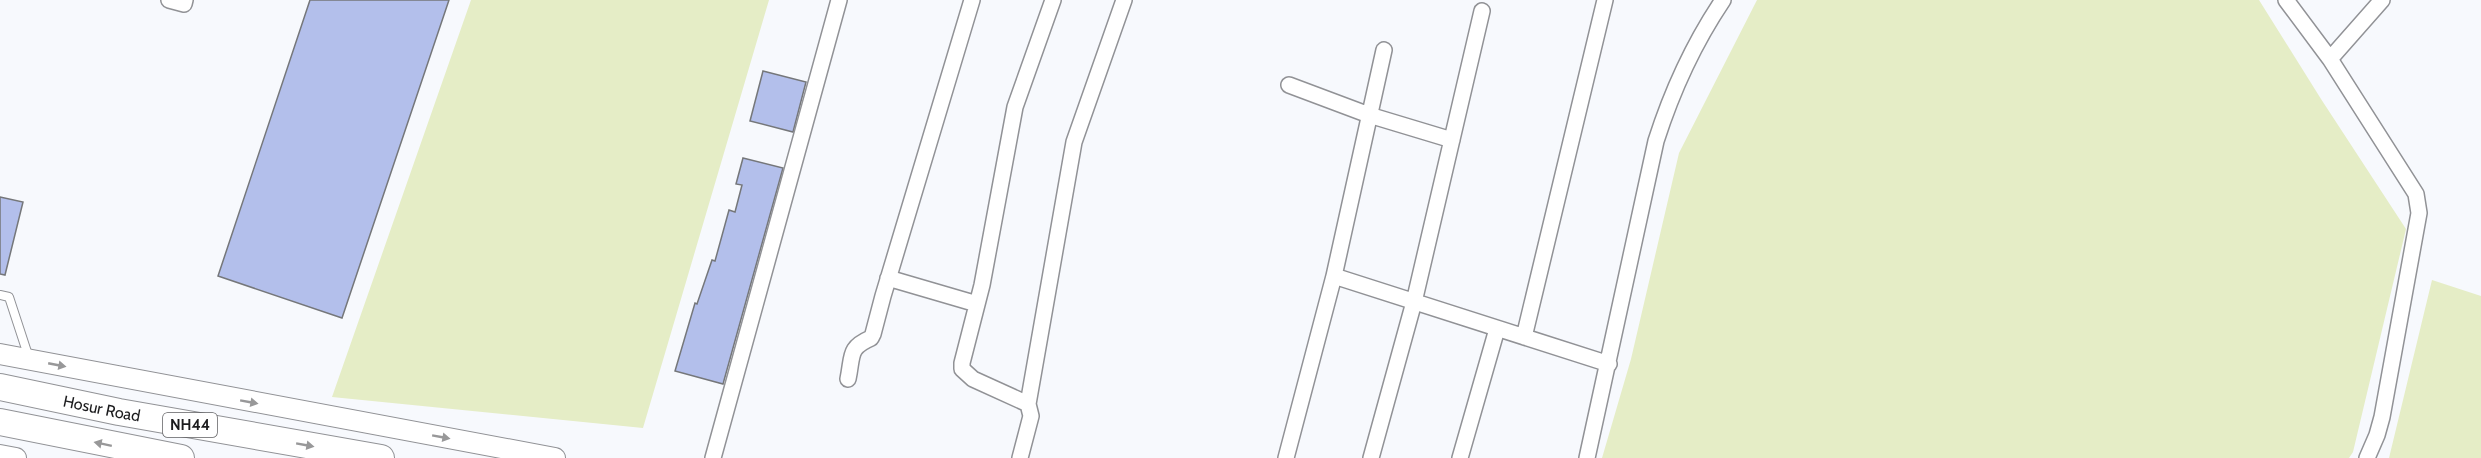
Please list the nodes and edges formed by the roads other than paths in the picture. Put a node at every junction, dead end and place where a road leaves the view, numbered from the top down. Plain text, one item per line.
1 (169, 0) edge
2 (185, 0) edge
3 (839, 0) edge
4 (972, 0) edge
5 (1053, 0) edge
6 (1124, 0) edge
7 (1605, 0) edge
8 (1723, 0) edge
9 (2286, 0) edge
10 (2382, 0) edge
11 (1482, 11) dead end
12 (1384, 50) dead end
13 (2330, 59) junction
14 (1289, 85) dead end
15 (1369, 115) junction
16 (1452, 140) junction
17 (1334, 276) junction
18 (888, 278) junction
19 (0, 295) edge
20 (1414, 302) junction
21 (977, 304) junction
22 (1497, 329) junction
23 (1524, 337) junction
24 (0, 354) edge
25 (30, 360) junction
26 (1609, 364) junction
27 (848, 379) dead end
28 (0, 387) edge
29 (1029, 404) junction
30 (0, 422) edge
31 (0, 455) edge
32 (16, 458) edge
33 (181, 458) edge
34 (381, 458) edge
35 (555, 458) edge
36 (713, 458) edge
37 (1020, 458) edge
38 (1286, 458) edge
39 (1371, 458) edge
40 (1460, 458) edge
41 (1587, 458) edge
42 (2367, 458) edge

1 - 2 street
3 - 36 street
4 - 18 street
5 - 21 street
6 - 29 street
7 - 23 street
8 - 26 street
9 - 13 street
10 - 13 street
11 - 16 street
12 - 15 street
13 - 42 street
14 - 15 street
15 - 16 street
15 - 17 street
16 - 20 street
17 - 20 street
17 - 38 street
18 - 21 street
18 - 27 street
19 - 25 lane
20 - 22 street
20 - 39 street
21 - 29 street
22 - 23 street
22 - 40 street
23 - 26 street
24 - 25 street
25 -> 35 street
26 - 41 street
28 -> 34 highway, Hosur Road / NH44
29 - 37 street
33 -> 30 highway, Hosur Road / NH44
31 - 32 street

